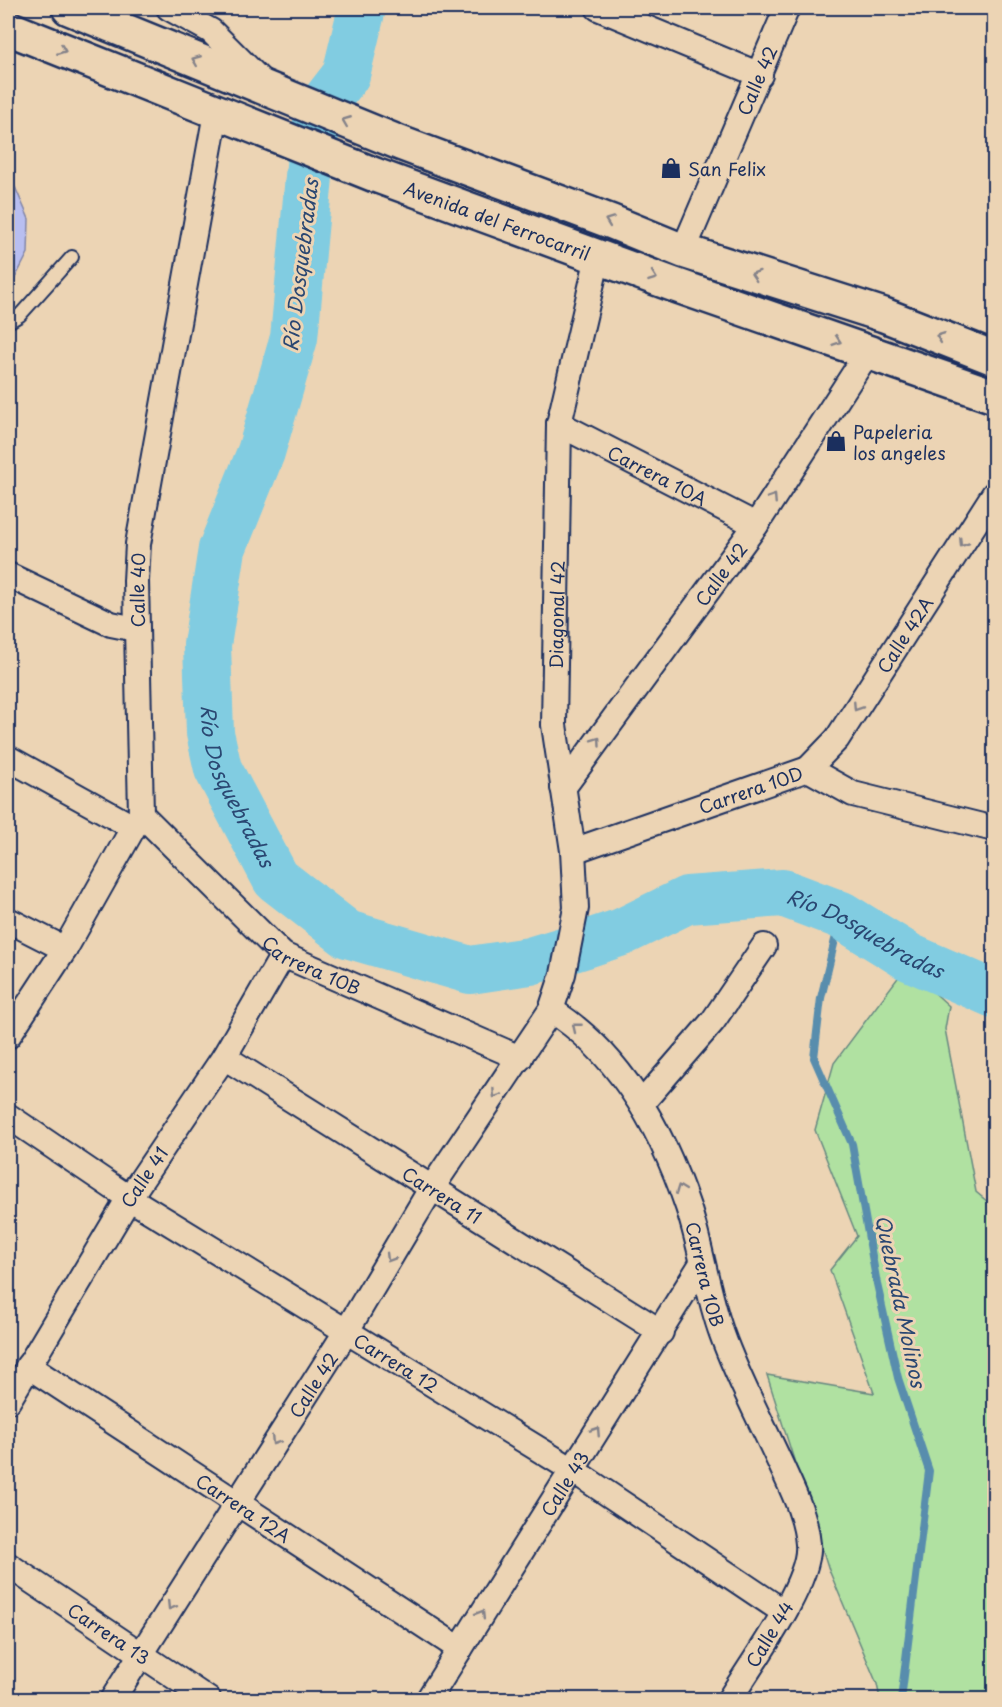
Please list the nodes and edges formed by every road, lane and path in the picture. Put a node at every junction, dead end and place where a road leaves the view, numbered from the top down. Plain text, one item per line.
1 (69, 8) edge
2 (169, 8) edge
3 (598, 8) edge
4 (788, 8) edge
5 (8, 28) edge
6 (760, 75) junction
7 (270, 90) junction
8 (216, 113) junction
9 (683, 251) junction
10 (72, 257) dead end
11 (598, 257) junction
12 (8, 322) edge
13 (868, 352) junction
14 (994, 358) edge
15 (994, 396) edge
16 (559, 424) junction
17 (994, 494) edge
18 (756, 525) junction
19 (8, 575) edge
20 (136, 629) junction
21 (8, 758) edge
22 (808, 769) junction
23 (563, 788) junction
24 (137, 821) junction
25 (994, 829) edge
26 (573, 850) junction
27 (8, 920) edge
28 (764, 946) dead end
29 (65, 949) junction
30 (283, 955) junction
31 (563, 974) joint
32 (551, 1010) junction
33 (8, 1036) edge
34 (224, 1057) junction
35 (520, 1058) junction
36 (642, 1103) junction
37 (8, 1116) edge
38 (431, 1189) junction
39 (129, 1198) junction
40 (701, 1265) junction
41 (346, 1332) junction
42 (661, 1332) junction
43 (28, 1366) junction
44 (8, 1401) edge
45 (571, 1469) junction
46 (236, 1502) junction
47 (8, 1565) edge
48 (805, 1566) joint
49 (784, 1612) junction
50 (460, 1648) junction
51 (141, 1654) junction
52 (112, 1700) edge
53 (209, 1700) edge
54 (428, 1700) edge
55 (729, 1700) edge

7 -> 1 main road, Avenida del Ferrocarril
2 - 7 street
3 - 6 street
4 - 6 street, Calle 42
5 -> 8 main road, Avenida del Ferrocarril
6 - 9 street, Calle 42
9 -> 7 main road, Avenida del Ferrocarril
8 - 11 main road, Avenida del Ferrocarril
8 - 20 street, Calle 40
14 -> 9 main road, Avenida del Ferrocarril
10 - 12 lane
11 -> 13 main road, Avenida del Ferrocarril
11 - 16 street, Diagonal 42
13 - 15 main road, Avenida del Ferrocarril
18 -> 13 street, Calle 42
16 - 18 street, Carrera 10A
16 - 23 street, Diagonal 42
17 -> 22 street, Calle 42A
23 -> 18 street, Calle 42
19 - 20 street
20 - 24 street, Calle 40
21 - 24 street, Carrera 10B
22 - 25 street, Carrera 10D
22 - 26 street, Carrera 10D
23 - 26 street, Diagonal 42
24 - 29 street
24 - 30 street, Carrera 10B
26 - 31 street, Diagonal 42
27 - 29 street
28 - 36 street
29 - 33 street
30 - 34 street, Calle 41
30 - 35 street, Carrera 10B
31 - 32 street, Calle 42
32 - 35 street, Calle 42
36 -> 32 street, Carrera 10B
34 - 38 street, Carrera 11
34 - 39 street, Calle 41
35 -> 38 street, Calle 42
40 -> 36 street, Carrera 10B
37 - 39 street, Carrera 12
38 -> 41 street, Calle 42
38 - 42 street, Carrera 11
39 - 41 street, Carrera 12
39 - 43 street, Calle 41
40 - 42 street, Calle 43
40 - 48 street, Carrera 10B
41 - 45 street, Carrera 12
41 -> 46 street, Calle 42
45 -> 42 street, Calle 43
43 - 44 street, Calle 41
43 - 46 street, Carrera 12A
45 - 49 street, Carrera 12
50 -> 45 street, Calle 43
46 - 50 street, Carrera 12A
46 -> 51 street, Calle 42
47 - 51 street, Carrera 13
48 - 49 street, Calle 44
49 - 55 street, Calle 44
50 - 54 street, Calle 43
51 - 52 street, Calle 42
51 - 53 street, Carrera 13

